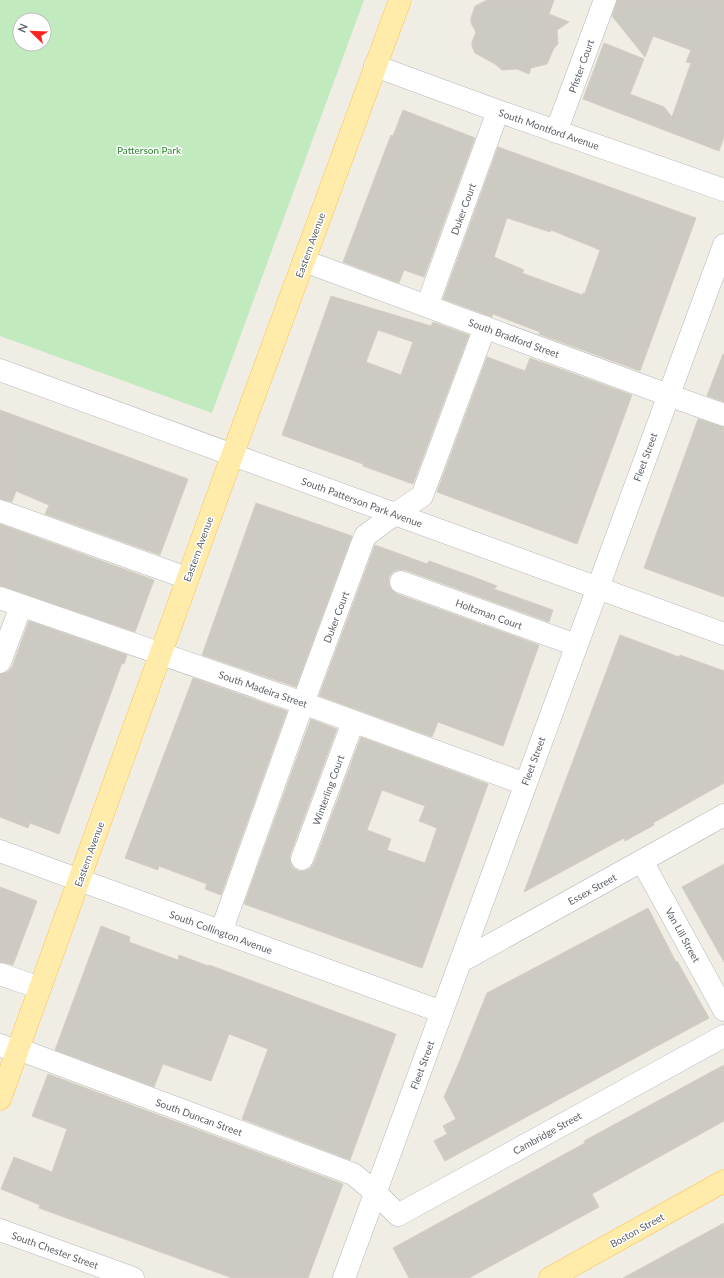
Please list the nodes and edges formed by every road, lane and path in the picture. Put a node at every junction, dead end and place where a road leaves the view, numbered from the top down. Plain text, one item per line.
1 (400, 0) edge
2 (605, 0) edge
3 (375, 66) junction
4 (498, 111) junction
5 (556, 132) junction
6 (724, 190) edge
7 (724, 245) edge
8 (304, 261) junction
9 (427, 306) junction
10 (485, 327) junction
11 (0, 370) edge
12 (668, 396) junction
13 (724, 415) edge
14 (232, 456) junction
15 (0, 511) edge
16 (395, 514) junction
17 (188, 578) junction
18 (401, 582) dead end
19 (597, 587) junction
20 (0, 598) edge
21 (21, 606) junction
22 (724, 634) edge
23 (576, 645) junction
24 (160, 654) junction
25 (0, 662) edge
26 (303, 703) junction
27 (353, 722) junction
28 (525, 784) junction
29 (724, 815) edge
30 (0, 851) edge
31 (302, 859) dead end
32 (642, 861) junction
33 (79, 880) junction
34 (221, 932) junction
35 (460, 962) junction
36 (0, 974) edge
37 (40, 988) junction
38 (724, 1010) edge
39 (442, 1012) junction
40 (724, 1036) edge
41 (12, 1049) edge
42 (0, 1099) edge
43 (724, 1181) edge
44 (376, 1192) junction
45 (0, 1230) edge
46 (133, 1278) edge
47 (344, 1278) edge
48 (550, 1278) edge

1 - 3 main road, Eastern Avenue
2 - 5 street, Pfister Court
3 - 4 street, South Montford Avenue
3 - 8 main road, Eastern Avenue
4 - 5 street, South Montford Avenue
4 - 9 street, Duker Court
5 - 6 street, South Montford Avenue
7 - 12 street, Fleet Street
8 - 9 street, South Bradford Street
8 - 14 main road, Eastern Avenue
9 - 10 street, South Bradford Street
10 - 12 street, South Bradford Street
10 - 16 street, Duker Court
11 - 14 street, South Patterson Park Avenue
12 - 13 street, South Bradford Street
12 - 19 street, Fleet Street
14 - 16 street, South Patterson Park Avenue
14 - 17 main road, Eastern Avenue
15 - 17 street
16 - 19 street, South Patterson Park Avenue
16 - 26 street, Duker Court
17 - 24 main road, Eastern Avenue
18 - 23 street, Holtzman Court
19 - 22 street, South Patterson Park Avenue
19 - 23 street, Fleet Street
20 - 21 street, South Madeira Street
21 - 24 street, South Madeira Street
21 - 25 street
23 - 28 street, Fleet Street
24 - 26 street, South Madeira Street
24 - 33 main road, Eastern Avenue
26 - 27 street, South Madeira Street
26 - 34 street, Duker Court
27 - 28 street, South Madeira Street
27 - 31 street, Winterling Court
28 - 35 street, Fleet Street
29 - 32 street, Essex Street
30 - 33 street, South Collington Avenue
32 - 35 street, Essex Street
32 - 38 street, Van Lill Street
33 - 34 street, South Collington Avenue
33 - 37 main road, Eastern Avenue
34 - 39 street, South Collington Avenue
35 - 39 street, Fleet Street
36 - 37 street
37 - 41 main road, Eastern Avenue
39 - 44 street, Fleet Street
40 - 44 street, Cambridge Street
41 - 42 main road, Eastern Avenue
41 - 44 street, South Duncan Street
43 - 48 main road, Boston Street
44 - 47 street, Fleet Street
45 - 46 street, South Chester Street

